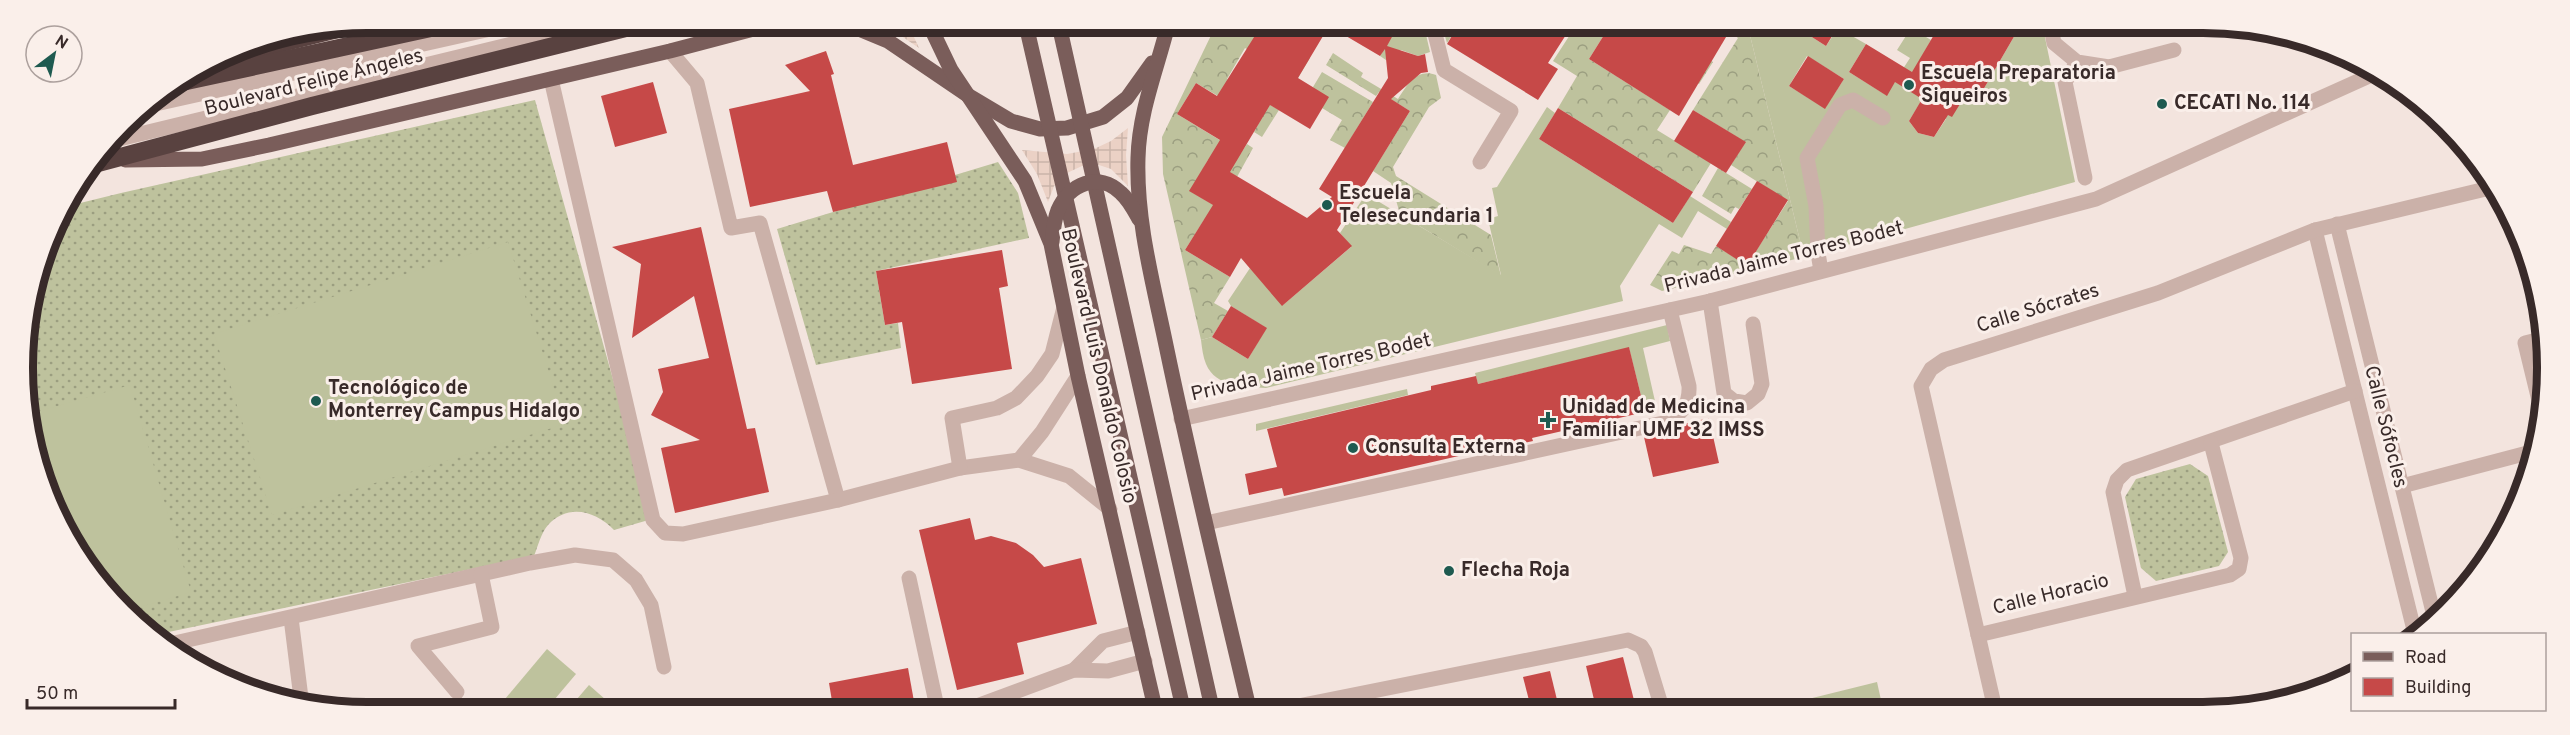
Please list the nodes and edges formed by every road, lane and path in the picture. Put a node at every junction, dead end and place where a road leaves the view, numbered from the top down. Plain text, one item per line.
1 (417, 33) edge
2 (465, 33) edge
3 (562, 33) edge
4 (602, 33) edge
5 (739, 33) edge
6 (869, 33) edge
7 (933, 33) edge
8 (1028, 33) edge
9 (1061, 33) edge
10 (1166, 33) edge
11 (1171, 33) edge
12 (1435, 33) edge
13 (2052, 33) edge
14 (1163, 46) junction
15 (2174, 50) dead end
16 (670, 51) junction
17 (2077, 62) junction
18 (302, 64) junction
19 (2368, 77) edge
20 (551, 79) junction
21 (197, 80) edge
22 (969, 96) junction
23 (167, 100) edge
24 (311, 100) junction
25 (1883, 118) dead end
26 (124, 138) edge
27 (105, 160) edge
28 (104, 161) edge
29 (1480, 162) dead end
30 (2085, 178) dead end
31 (2485, 189) edge
32 (1140, 222) junction
33 (2337, 224) junction
34 (2315, 230) junction
35 (1051, 244) junction
36 (1821, 271) junction
37 (1710, 301) junction
38 (1064, 307) junction
39 (1670, 310) junction
40 (1753, 324) dead end
41 (2535, 340) edge
42 (1078, 376) junction
43 (2536, 388) edge
44 (2355, 391) junction
45 (1181, 419) junction
46 (2211, 443) junction
47 (2526, 452) edge
48 (1019, 460) junction
49 (960, 468) junction
50 (2402, 486) junction
51 (838, 500) junction
52 (1110, 509) junction
53 (1206, 523) junction
54 (481, 574) junction
55 (909, 578) dead end
56 (2135, 596) junction
57 (2433, 610) edge
58 (291, 618) junction
59 (2413, 627) edge
60 (1138, 632) junction
61 (1978, 635) junction
62 (177, 642) edge
63 (1145, 661) junction
64 (664, 667) dead end
65 (1074, 670) junction
66 (457, 692) dead end
67 (301, 696) edge
68 (936, 702) edge
69 (988, 702) edge
70 (1154, 702) edge
71 (1182, 702) edge
72 (1211, 702) edge
73 (1248, 702) edge
74 (1318, 702) edge
75 (1660, 702) edge
76 (1993, 702) edge

1 - 18 highway, Boulevard Felipe Ángeles
2 - 18 street
3 - 24 street
4 - 24 highway, Boulevard Felipe Ángeles
5 - 16 main road
6 - 22 main road
7 - 22 main road, Boulevard Luis Donaldo Colosio
8 - 71 main road, Boulevard Luis Donaldo Colosio
9 - 72 main road, Boulevard Luis Donaldo Colosio
10 - 14 main road
11 - 14 main road
12 - 29 street
13 - 17 street
14 - 22 main road
14 - 32 main road
15 - 17 street
16 - 20 main road
16 - 51 street
17 - 30 street
18 - 21 highway, Boulevard Felipe Ángeles
18 - 23 street
19 - 36 street, Privada Jaime Torres Bodet
20 - 28 main road
20 - 51 street
22 - 35 main road, Boulevard Luis Donaldo Colosio
24 - 26 street
24 - 27 highway, Boulevard Felipe Ángeles
25 - 36 street
31 - 33 street, Calle Sócrates
32 - 35 main road
32 - 45 main road
33 - 34 street, Calle Sócrates
33 - 50 street, Calle Sófocles
34 - 44 street, Calle Sófocles
34 - 61 street, Calle Sócrates
35 - 38 main road, Boulevard Luis Donaldo Colosio
36 - 37 street, Privada Jaime Torres Bodet
37 - 39 street, Privada Jaime Torres Bodet
37 - 40 street
38 - 42 main road, Boulevard Luis Donaldo Colosio
38 - 49 street
39 - 45 street, Privada Jaime Torres Bodet
39 - 53 street
41 - 43 street
42 - 48 street
42 - 52 main road, Boulevard Luis Donaldo Colosio
44 - 46 street, Calle Horacio
44 - 59 street, Calle Sófocles
45 - 53 main road
46 - 56 street, Calle Horacio
46 - 56 street, Calle Horacio
47 - 50 street
48 - 49 street
48 - 52 street
49 - 51 street
50 - 57 street, Calle Sófocles
52 - 60 main road, Boulevard Luis Donaldo Colosio
53 - 73 main road
54 - 58 street
54 - 64 street
54 - 66 street
55 - 68 street
56 - 61 street, Calle Horacio
58 - 62 street
58 - 67 street
60 - 63 main road, Boulevard Luis Donaldo Colosio
60 - 65 street
61 - 76 street, Calle Sócrates
63 - 65 street
63 - 70 main road, Boulevard Luis Donaldo Colosio
65 - 69 street
74 - 75 street

